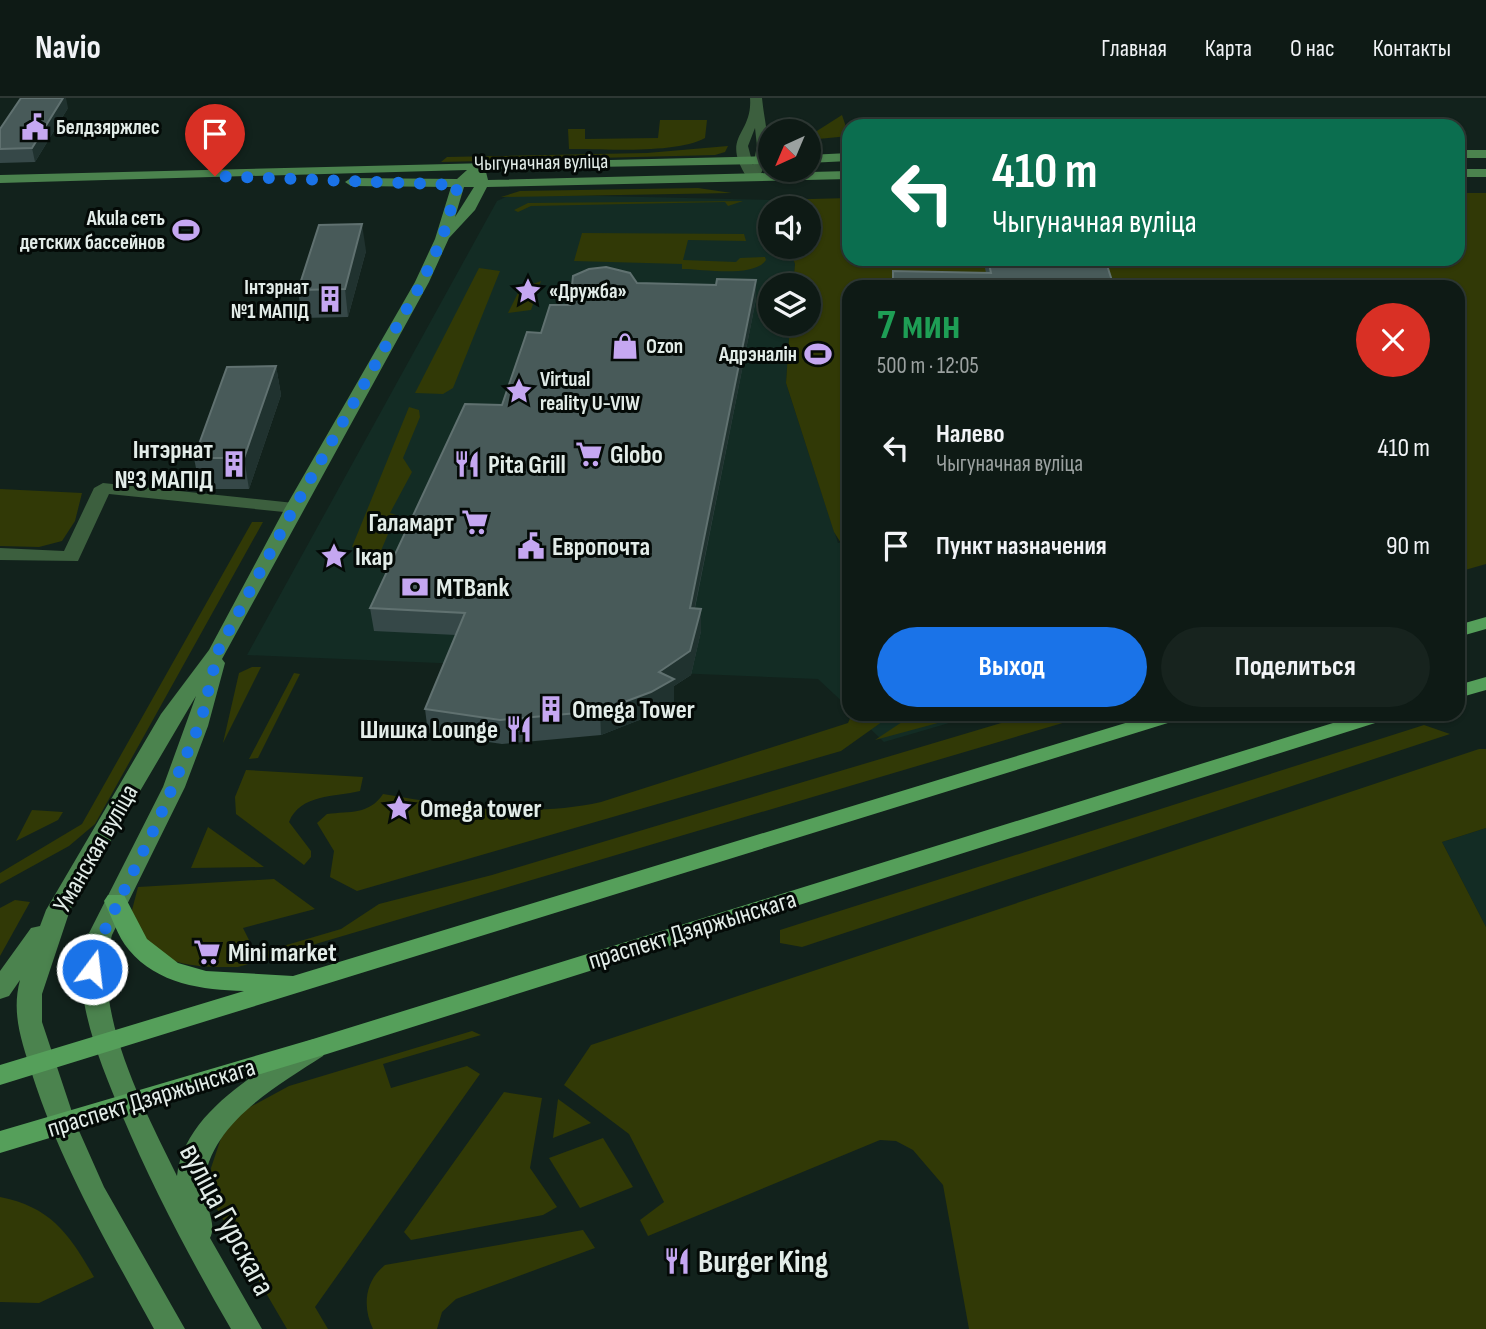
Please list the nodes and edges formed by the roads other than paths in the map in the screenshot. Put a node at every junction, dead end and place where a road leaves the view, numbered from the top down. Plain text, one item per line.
1 (756, 98) edge
2 (757, 116) junction
3 (758, 119) edge
4 (1465, 154) edge
5 (1486, 155) edge
6 (842, 157) edge
7 (821, 158) edge
8 (758, 160) edge
9 (741, 161) junction
10 (480, 165) junction
11 (758, 171) edge
12 (1465, 173) edge
13 (1486, 173) edge
14 (191, 175) junction
15 (842, 175) edge
16 (753, 177) junction
17 (0, 179) edge
18 (483, 184) junction
19 (458, 185) junction
20 (442, 239) junction
21 (294, 508) junction
22 (0, 554) edge
23 (1486, 623) edge
24 (1465, 629) edge
25 (218, 651) junction
26 (1486, 683) edge
27 (1465, 690) edge
28 (1154, 721) edge
29 (1362, 721) edge
30 (116, 901) junction
31 (58, 910) junction
32 (307, 982) junction
33 (0, 990) edge
34 (110, 1044) junction
35 (318, 1047) junction
36 (41, 1063) junction
37 (0, 1075) edge
38 (131, 1102) junction
39 (62, 1124) junction
40 (0, 1142) edge
41 (205, 1261) junction
42 (170, 1329) edge
43 (247, 1329) edge

1 - 2 street
2 - 3 street
2 - 9 street
4 - 5 main road
6 - 7 main road
8 - 9 main road, Чыгуначная вуліца
9 - 10 main road, Чыгуначная вуліца
9 - 16 street
10 - 14 main road, Чыгуначная вуліца
10 - 18 main road
10 - 19 main road
11 - 16 street
12 - 13 main road
14 - 17 main road, Чыгуначная вуліца
14 - 19 main road, Чыгуначная вуліца
15 - 16 main road, Чыгуначная вуліца
16 - 18 main road, Чыгуначная вуліца
18 - 19 main road, Чыгуначная вуліца
18 - 20 main road, Уманская вуліца
19 - 20 main road, Уманская вуліца
20 - 21 main road, Уманская вуліца
21 - 22 street
21 - 25 main road, Уманская вуліца
23 - 24 main road
25 - 30 main road, Уманская вуліца
25 - 31 main road, Уманская вуліца
26 - 27 main road
28 - 32 main road
29 - 35 main road, праспект Дзяржынскага
30 - 32 main road
30 - 34 main road, Уманская вуліца
31 - 33 main road
31 - 36 main road, Уманская вуліца
32 - 34 main road
34 - 36 main road
34 - 38 main road, Уманская вуліца
35 - 38 main road, праспект Дзяржынскага
35 - 41 main road
36 - 37 main road
36 - 39 main road, Уманская вуліца
38 - 39 main road, праспект Дзяржынскага
38 - 41 main road, вуліца Гурскага
39 - 40 main road, праспект Дзяржынскага
39 - 42 main road
41 - 43 main road, вуліца Гурскага

